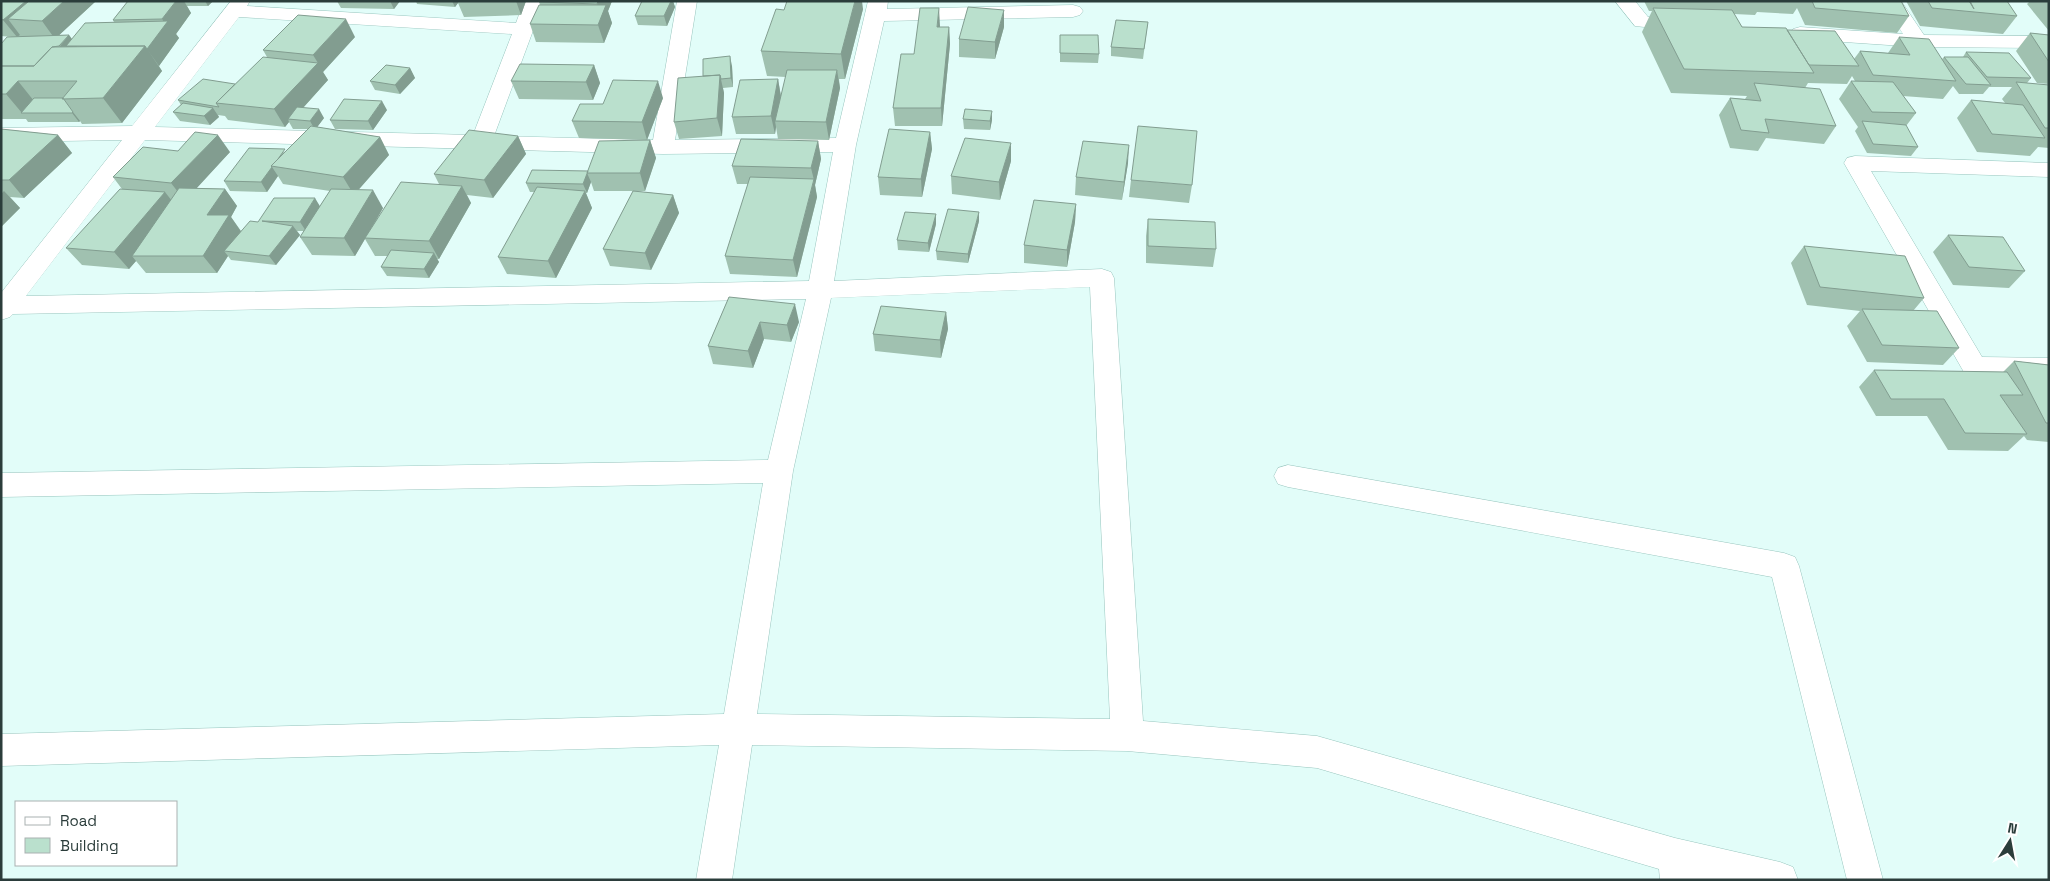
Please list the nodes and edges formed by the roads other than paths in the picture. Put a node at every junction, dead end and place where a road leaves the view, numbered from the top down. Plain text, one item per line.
1 (534, 1) edge
2 (687, 1) edge
3 (1624, 1) edge
4 (1891, 1) edge
5 (237, 6) edge
6 (877, 8) edge
7 (1073, 11) dead end
8 (1701, 26) edge
9 (525, 29) junction
10 (1780, 32) edge
11 (1918, 41) junction
12 (2049, 42) edge
13 (138, 133) junction
14 (1, 135) edge
15 (481, 142) junction
16 (844, 145) junction
17 (663, 147) junction
18 (2049, 170) edge
19 (820, 290) junction
20 (4, 308) edge
21 (2049, 368) edge
22 (779, 471) junction
23 (1288, 476) dead end
24 (1, 486) edge
25 (738, 729) junction
26 (1127, 736) junction
27 (1, 750) edge
28 (1676, 868) edge
29 (714, 880) edge
30 (1780, 880) edge
31 (1865, 880) edge

1 - 9 street
2 - 17 street
3 - 8 street
4 - 11 street
5 - 9 street
5 - 13 street
6 - 7 street
6 - 16 street
9 - 15 street
10 - 11 street
11 - 12 street
13 - 14 street
13 - 15 street
13 - 20 street
15 - 17 street
16 - 17 street
16 - 19 street
18 - 21 street
19 - 20 street
19 - 22 street
19 - 26 street
22 - 24 street
22 - 25 street
23 - 31 street
25 - 26 street
25 - 27 street
25 - 29 street
26 - 28 street
28 - 30 street

